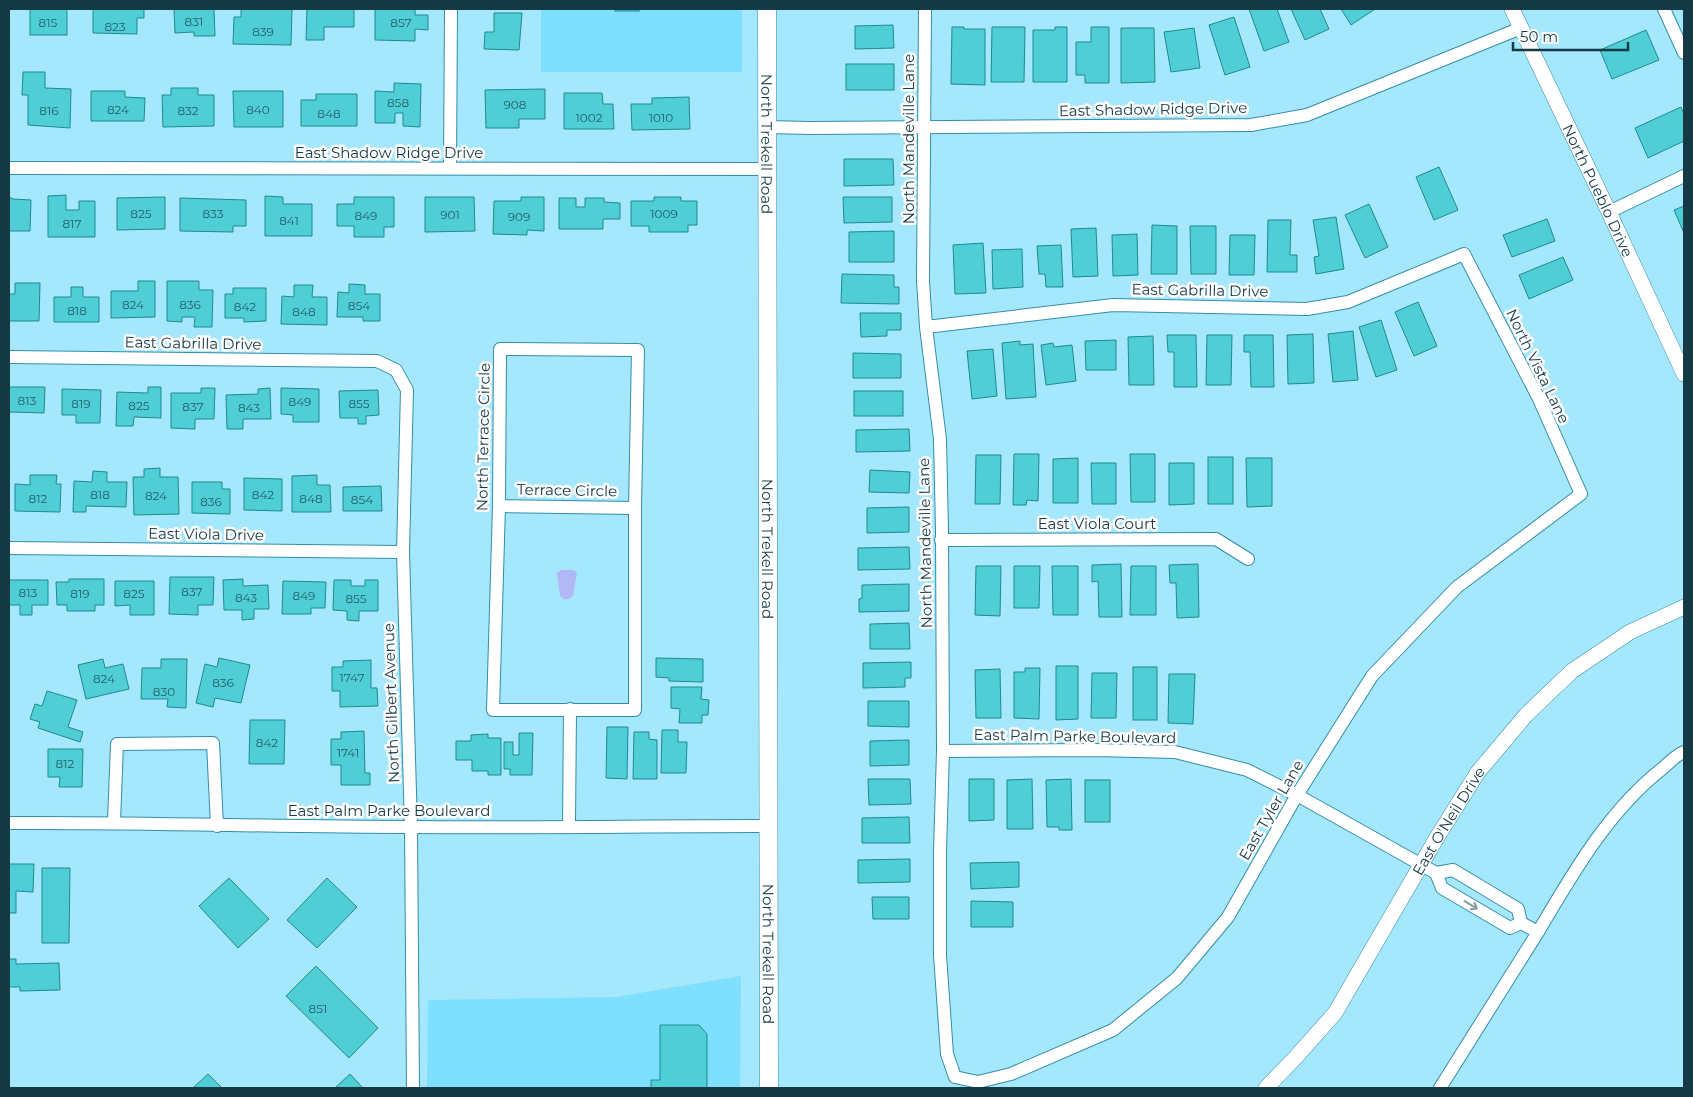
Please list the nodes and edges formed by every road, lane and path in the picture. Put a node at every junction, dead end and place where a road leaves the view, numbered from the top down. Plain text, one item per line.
1 (451, 9) edge
2 (767, 9) edge
3 (925, 9) edge
4 (1512, 9) edge
5 (1664, 9) edge
6 (1521, 28) junction
7 (1684, 53) edge
8 (767, 127) junction
9 (925, 127) junction
10 (9, 168) edge
11 (450, 168) junction
12 (768, 169) junction
13 (1684, 176) edge
14 (1610, 212) junction
15 (1464, 254) joint
16 (926, 327) junction
17 (9, 357) edge
18 (377, 361) joint
19 (1684, 374) edge
20 (1581, 494) joint
21 (499, 506) junction
22 (634, 508) junction
23 (942, 540) junction
24 (9, 548) edge
25 (403, 552) junction
26 (1248, 559) dead end
27 (1684, 607) edge
28 (570, 709) junction
29 (943, 752) junction
30 (1684, 752) edge
31 (1297, 794) junction
32 (9, 822) edge
33 (114, 822) junction
34 (217, 826) junction
35 (569, 826) junction
36 (769, 826) junction
37 (411, 827) junction
38 (1420, 866) junction
39 (1436, 874) junction
40 (1521, 923) junction
41 (1538, 932) junction
42 (955, 1077) joint
43 (413, 1088) edge
44 (769, 1088) edge
45 (1266, 1088) edge
46 (1440, 1088) edge

1 - 11 street
2 - 8 main road, North Trekell Road
3 - 9 street, North Mandeville Lane
4 - 6 street, North Pueblo Drive
5 - 7 street
6 - 9 street, East Shadow Ridge Drive
6 - 14 street, North Pueblo Drive
8 - 9 street, East Shadow Ridge Drive
8 - 12 main road, North Trekell Road
9 - 16 street, North Mandeville Lane
10 - 11 street, East Shadow Ridge Drive
11 - 12 street, East Shadow Ridge Drive
12 - 36 main road, North Trekell Road
13 - 14 street
14 - 19 street, North Pueblo Drive
15 - 16 street, East Gabrilla Drive
15 - 20 street, North Vista Lane
16 - 23 street, North Mandeville Lane
17 - 18 street, East Gabrilla Drive
18 - 25 street, North Gilbert Avenue
20 - 31 street, East Tyler Lane
21 - 22 street, Terrace Circle
21 - 22 street, North Terrace Circle
21 - 28 street, North Terrace Circle
22 - 28 street, North Terrace Circle
23 - 26 street, East Viola Court
23 - 29 street, North Mandeville Lane
24 - 25 street, East Viola Drive
25 - 37 street, North Gilbert Avenue
27 - 38 street, East O'Neil Drive
28 - 35 street
29 - 31 street, East Palm Parke Boulevard
29 - 42 street, North Mandeville Lane
30 - 41 street
31 - 38 street, East Palm Parke Boulevard
31 - 42 street, East Tyler Lane
32 - 33 street, East Palm Parke Boulevard
33 - 34 street, East Palm Parke Boulevard
33 - 34 street
34 - 37 street, East Palm Parke Boulevard
35 - 36 street, East Palm Parke Boulevard
35 - 37 street, East Palm Parke Boulevard
36 - 44 main road, North Trekell Road
37 - 43 street, North Gilbert Avenue
38 - 39 street, East Palm Parke Boulevard
38 - 45 street, East O'Neil Drive
39 -> 40 street
39 - 40 street
40 - 41 street
41 - 46 street

